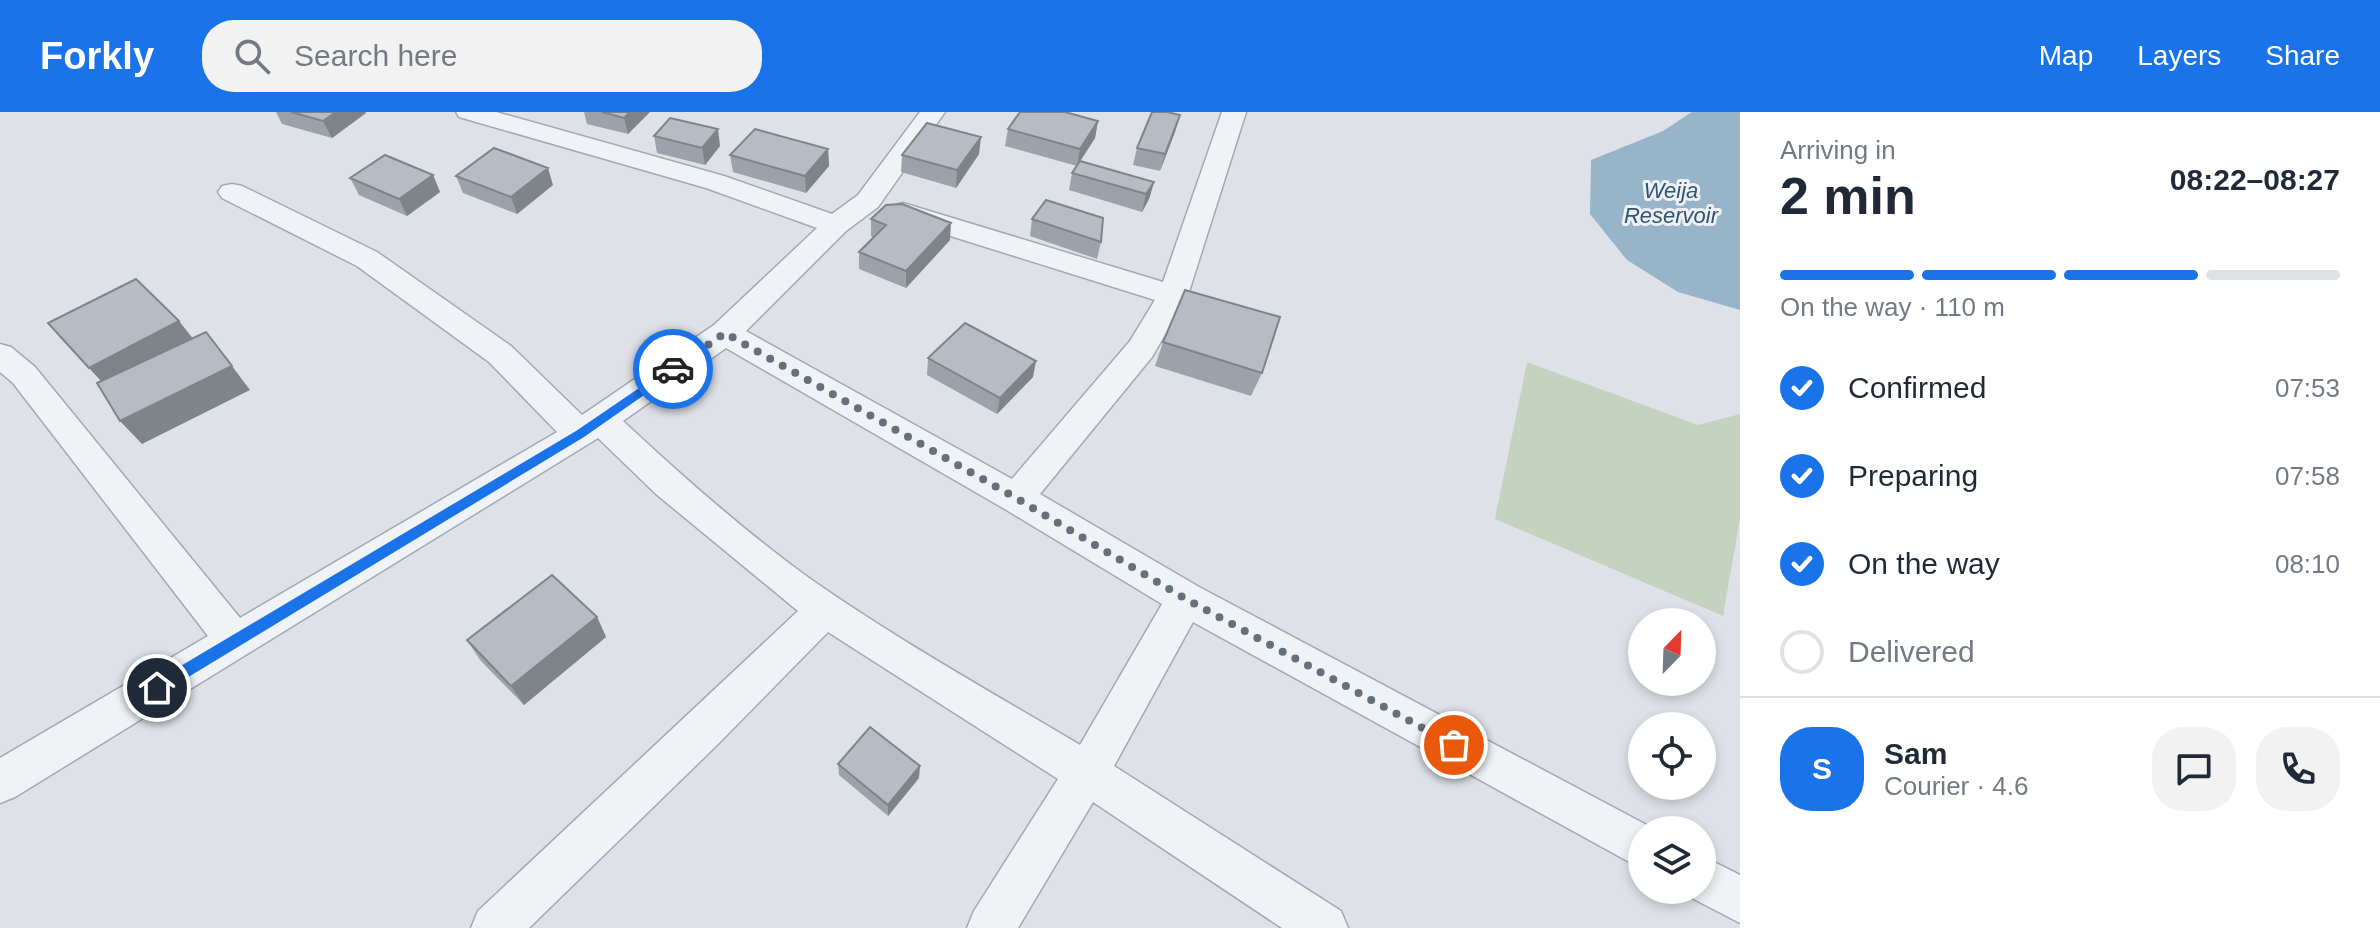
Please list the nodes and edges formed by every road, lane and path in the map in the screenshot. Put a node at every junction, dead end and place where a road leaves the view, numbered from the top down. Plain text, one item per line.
1 (468, 112) edge
2 (933, 112) edge
3 (1234, 112) edge
4 (232, 192) dead end
5 (868, 201) junction
6 (836, 225) junction
7 (1173, 295) junction
8 (725, 333) junction
9 (0, 355) edge
10 (590, 427) junction
11 (1016, 498) junction
12 (1186, 599) junction
13 (825, 609) junction
14 (235, 641) junction
15 (1087, 773) junction
16 (0, 782) edge
17 (1628, 839) edge
18 (1716, 887) edge
19 (1740, 900) edge
20 (495, 928) edge
21 (991, 928) edge
22 (1324, 928) edge

1 - 6 street
2 - 5 street
3 - 7 street
4 - 10 street
5 - 6 street
5 - 7 street
6 - 8 street
7 - 11 street
8 - 10 street
8 - 11 street
9 - 14 street
10 - 13 street
10 - 14 street
11 - 12 street
12 - 15 street
12 - 17 street
13 - 15 street
13 - 20 street
14 - 16 street
15 - 21 street
15 - 22 street
18 - 19 street

